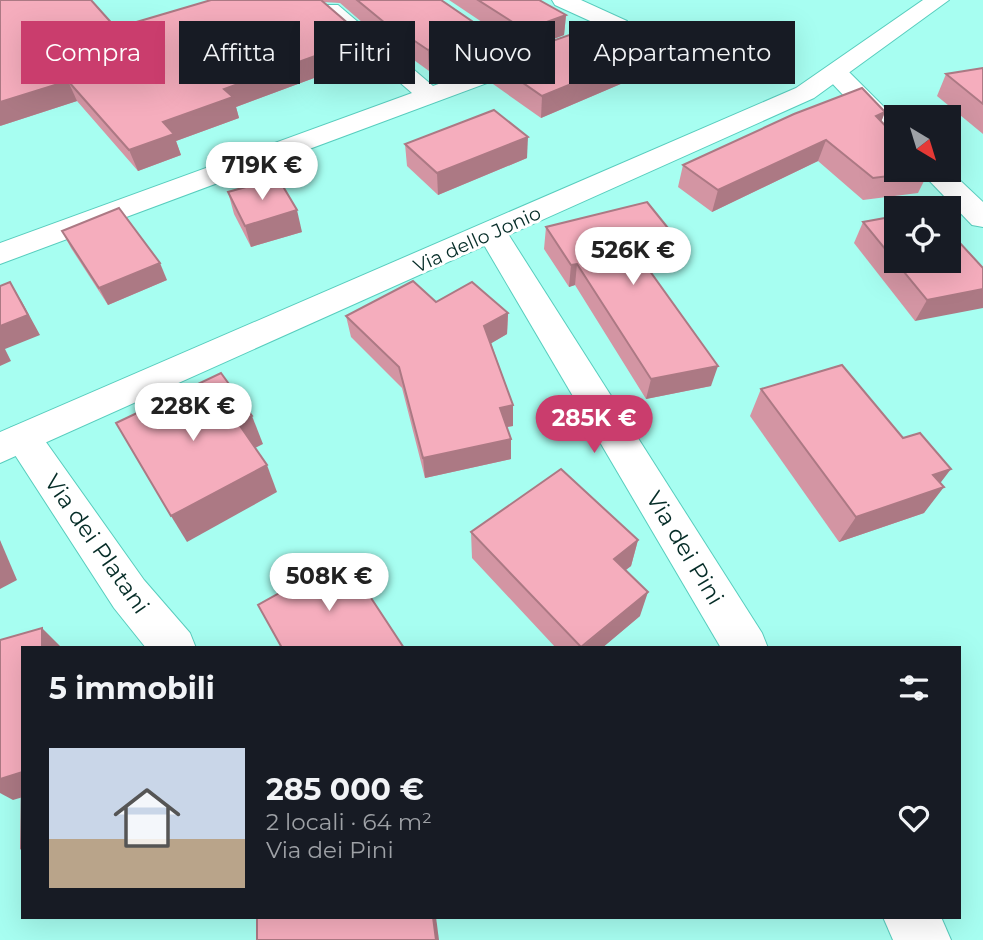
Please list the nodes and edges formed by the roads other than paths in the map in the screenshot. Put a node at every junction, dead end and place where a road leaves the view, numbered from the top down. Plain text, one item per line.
1 (563, 0) edge
2 (938, 0) edge
3 (330, 10) edge
4 (555, 50) edge
5 (836, 73) junction
6 (462, 84) edge
7 (430, 96) junction
8 (884, 122) edge
9 (946, 182) edge
10 (983, 218) edge
11 (492, 233) junction
12 (0, 254) edge
13 (12, 443) edge
14 (172, 646) edge
15 (745, 646) edge
16 (912, 919) edge
17 (925, 940) edge

1 - 4 street
2 - 5 street, Via dello Jonio
3 - 7 street
5 - 8 street
5 - 11 street, Via dello Jonio
6 - 7 street
7 - 12 street
9 - 10 street
11 - 13 street, Via dello Jonio
11 - 15 street, Via dei Pini
13 - 14 street, Via dei Platani
16 - 17 street

